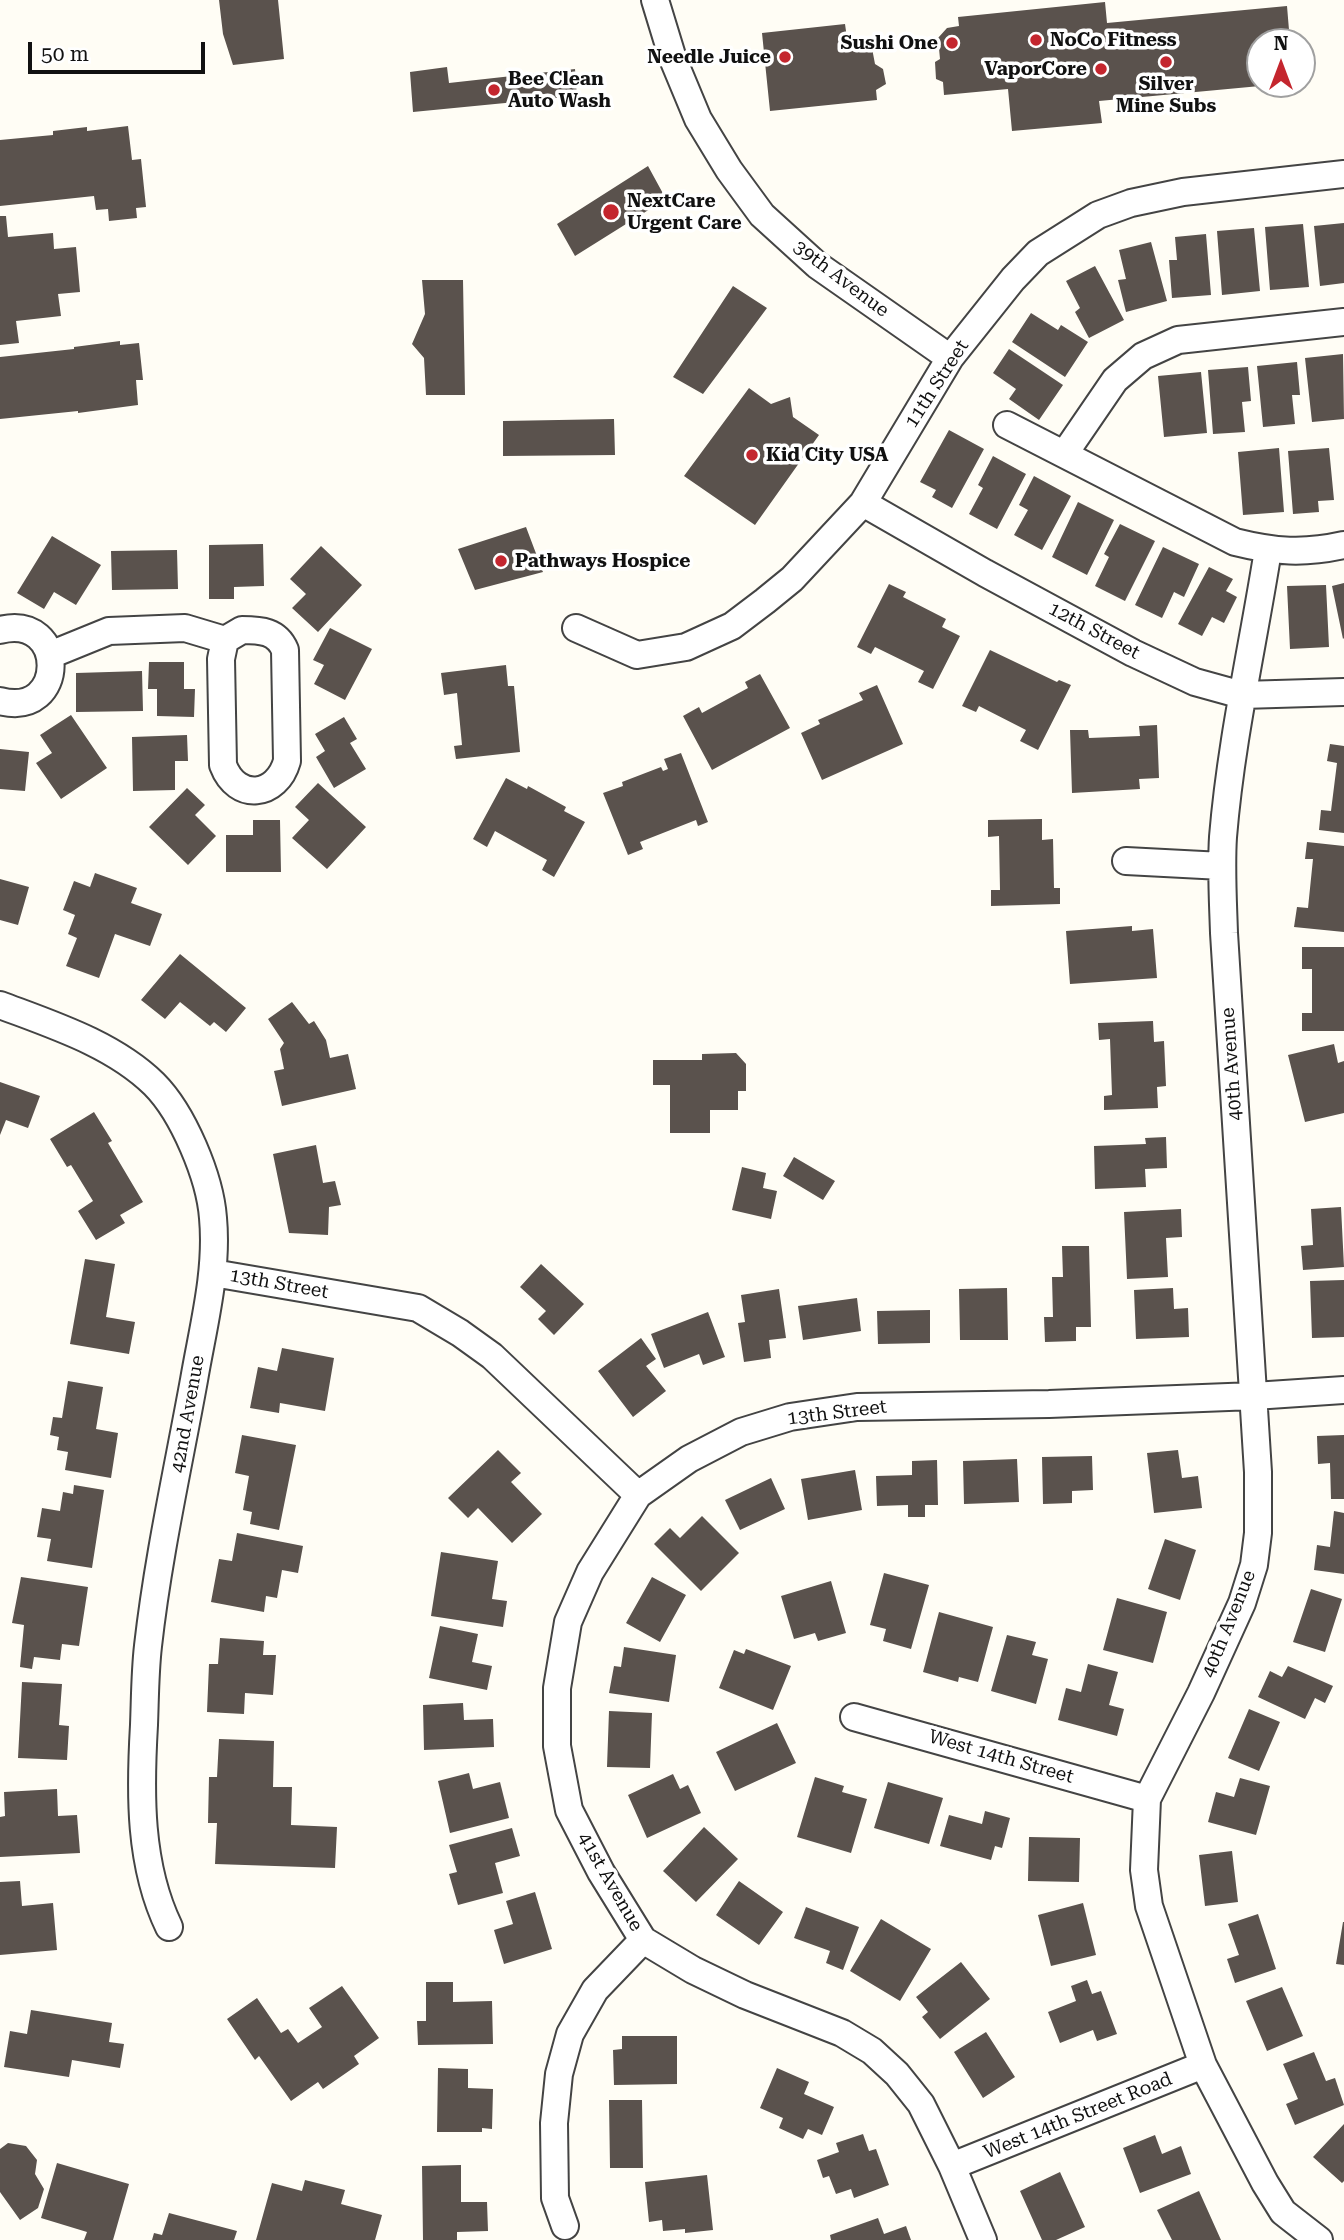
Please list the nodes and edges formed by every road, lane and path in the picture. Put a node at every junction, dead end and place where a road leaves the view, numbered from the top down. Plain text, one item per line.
1 (655, 0) edge
2 (1344, 174) edge
3 (1344, 322) edge
4 (950, 358) junction
5 (1007, 425) dead end
6 (1065, 453) junction
7 (863, 503) junction
8 (1344, 545) edge
9 (1268, 550) junction
10 (576, 628) dead end
11 (0, 630) edge
12 (225, 639) junction
13 (50, 655) junction
14 (1344, 692) edge
15 (1242, 695) junction
16 (0, 701) edge
17 (1126, 860) dead end
18 (1222, 866) junction
19 (0, 1005) edge
20 (213, 1273) junction
21 (1344, 1390) edge
22 (1254, 1396) junction
23 (638, 1495) junction
24 (854, 1717) dead end
25 (1147, 1799) junction
26 (169, 1927) dead end
27 (643, 1940) junction
28 (1203, 2066) junction
29 (952, 2166) junction
30 (565, 2226) dead end
31 (983, 2240) edge
32 (1319, 2240) edge

1 - 4 street, 39th Avenue
2 - 4 street, 11th Street
3 - 6 street
4 - 7 street, 11th Street
5 - 6 street
6 - 9 street
7 - 10 street, 11th Street
7 - 15 street, 12th Street
8 - 9 street
9 - 15 street, 40th Avenue
11 - 13 street
12 - 12 street
12 - 13 street
13 - 16 street
14 - 15 street, 12th Street
15 - 18 street, 40th Avenue
17 - 18 street
18 - 22 street, 40th Avenue
19 - 20 street, 42nd Avenue
20 - 23 street, 13th Street
20 - 26 street, 42nd Avenue
21 - 22 street, 13th Street
22 - 23 street, 13th Street
22 - 25 street, 40th Avenue
23 - 27 street, 41st Avenue
24 - 25 street, West 14th Street
25 - 28 street, 40th Avenue
27 - 29 street, 41st Avenue
27 - 30 street
28 - 29 street, West 14th Street Road
28 - 32 street, 40th Avenue
29 - 31 street, 41st Avenue

